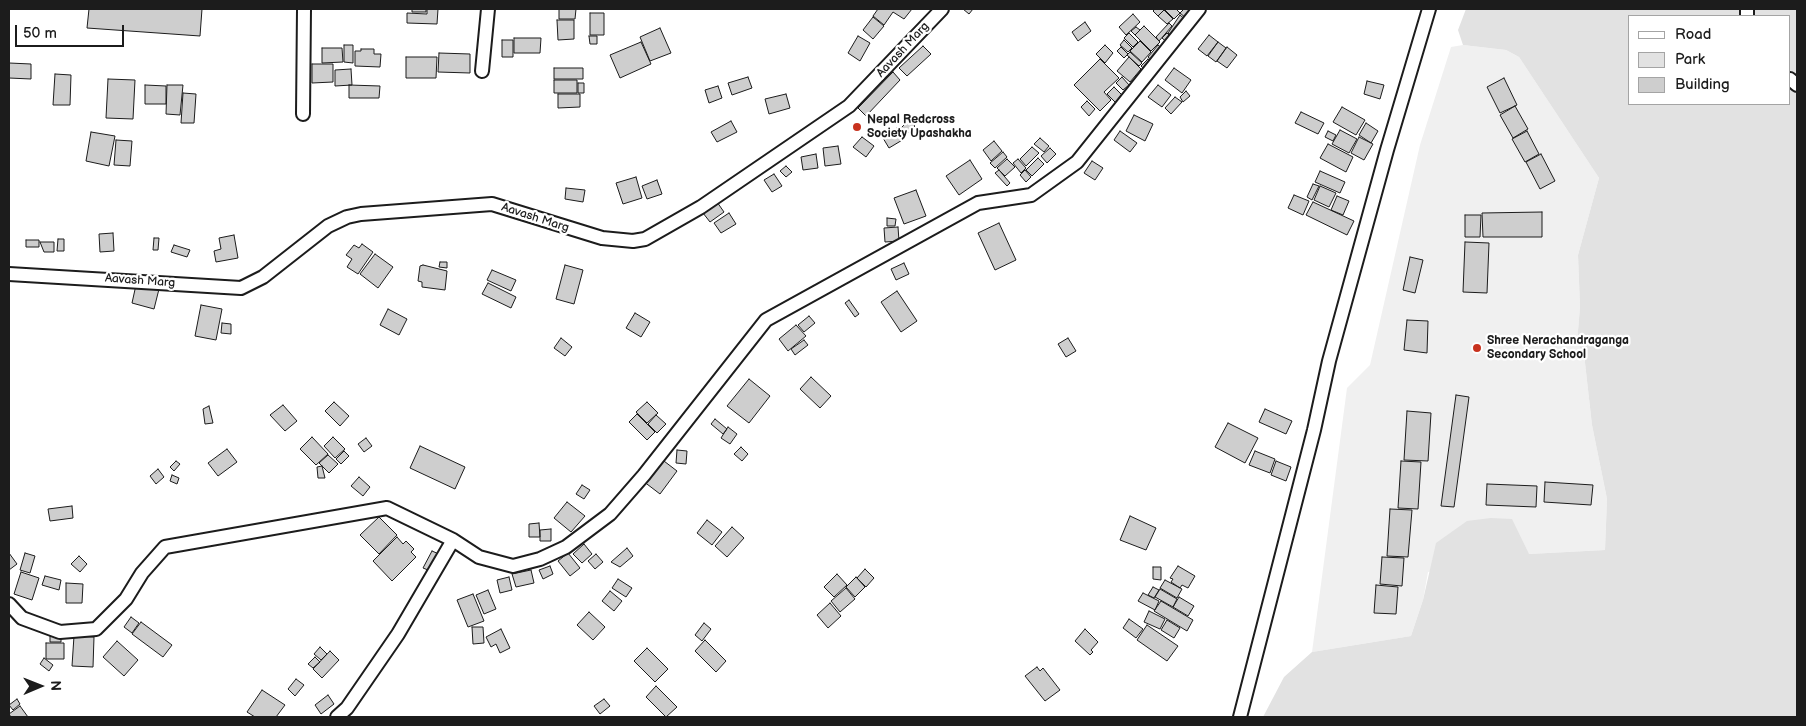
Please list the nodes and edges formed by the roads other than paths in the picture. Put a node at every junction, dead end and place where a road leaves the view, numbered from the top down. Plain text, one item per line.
1 (304, 9) edge
2 (488, 9) edge
3 (942, 9) edge
4 (1199, 9) edge
5 (1429, 9) edge
6 (482, 72) dead end
7 (302, 114) dead end
8 (9, 274) edge
9 (453, 540) junction
10 (9, 604) edge
11 (337, 717) edge
12 (1240, 717) edge

1 - 7 street
2 - 6 street
3 - 8 street, Aavash Marg
4 - 9 street
5 - 12 street
9 - 10 street
9 - 11 street

